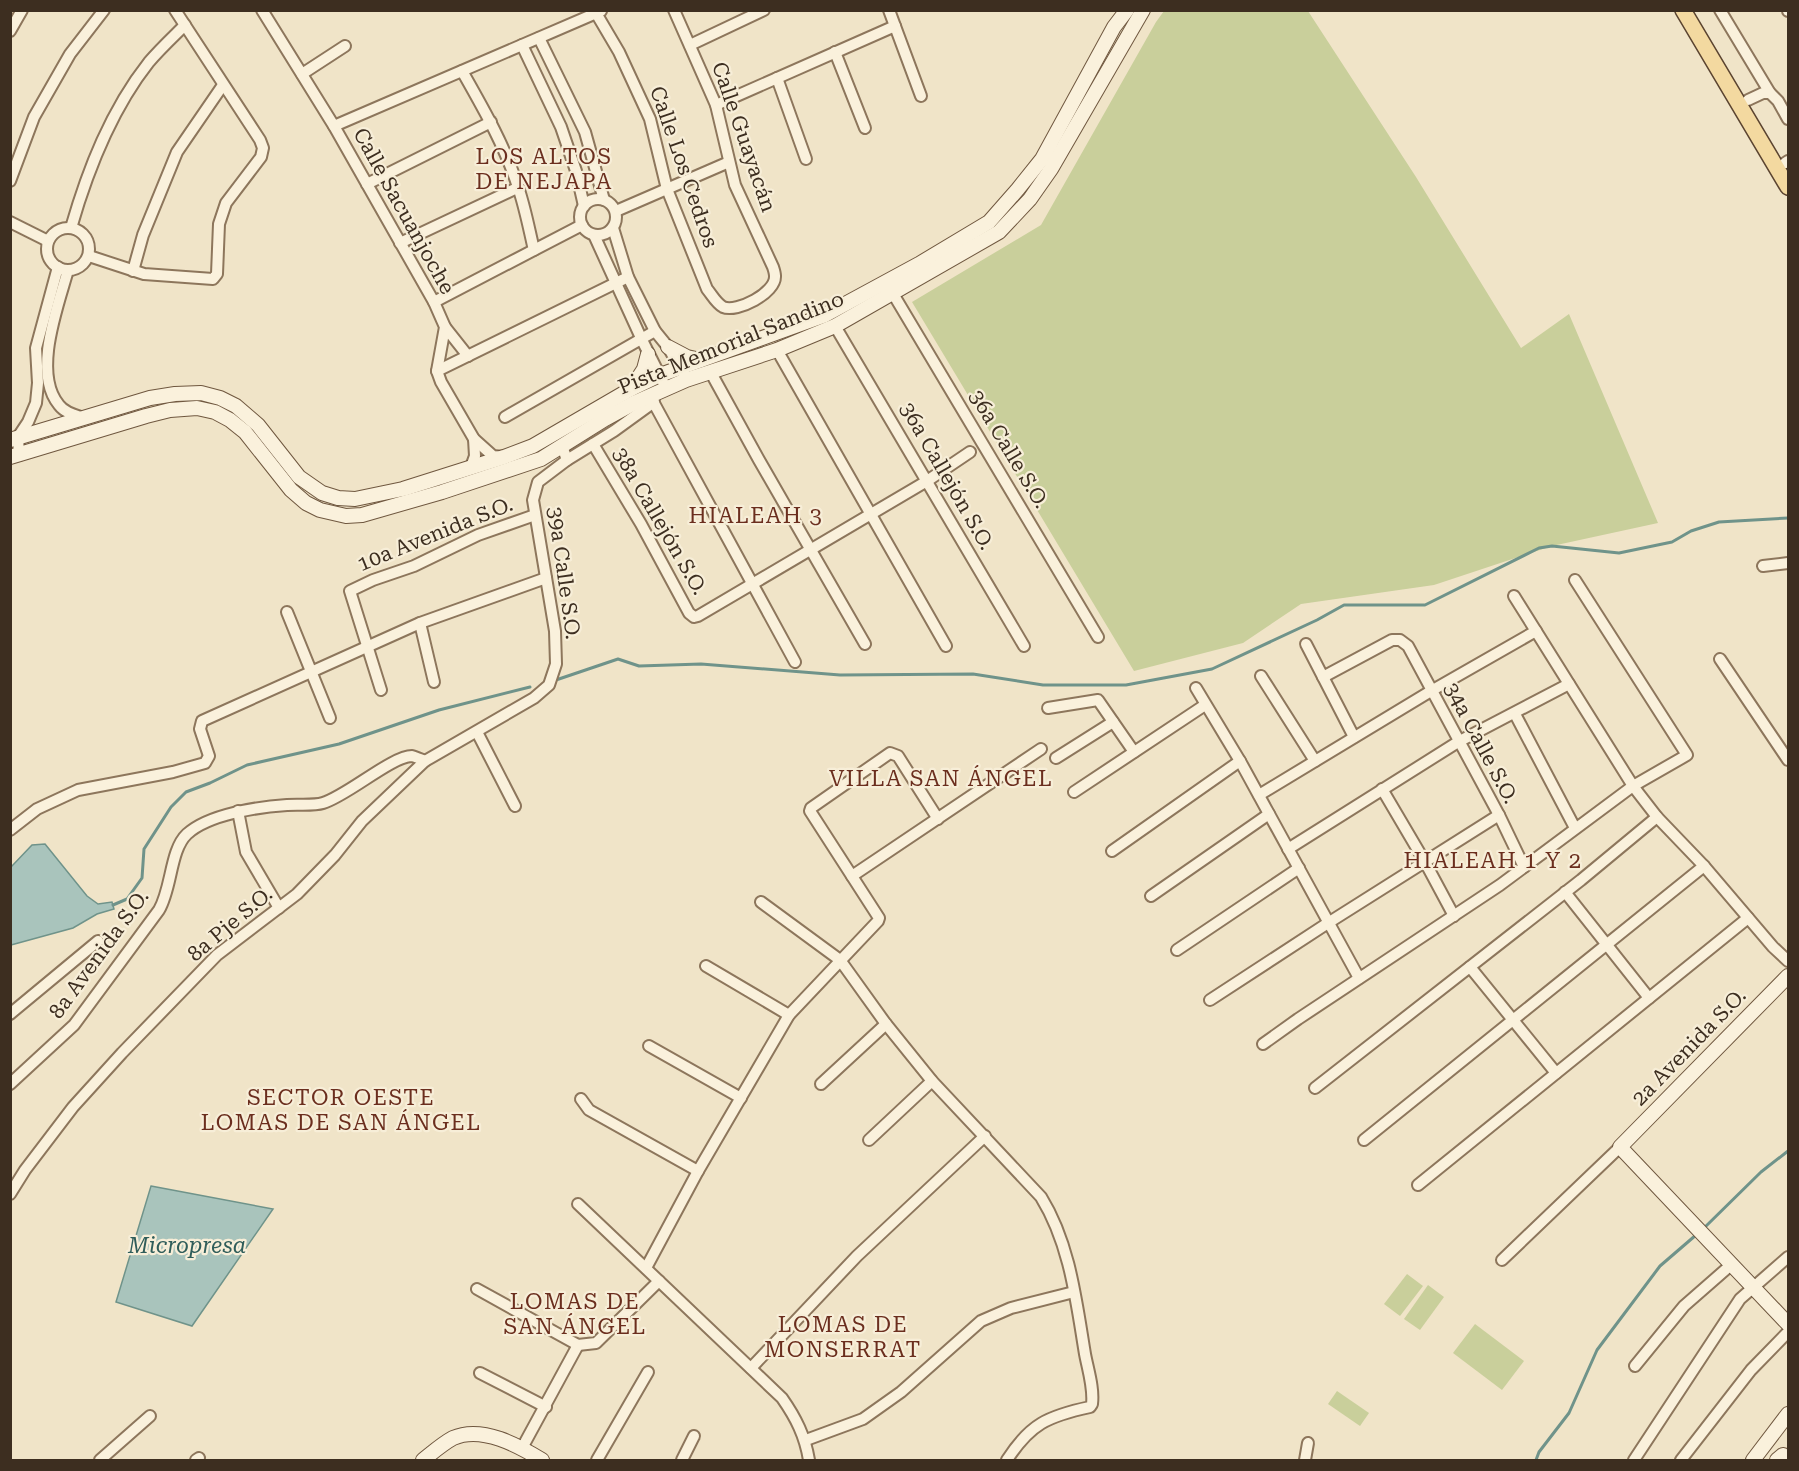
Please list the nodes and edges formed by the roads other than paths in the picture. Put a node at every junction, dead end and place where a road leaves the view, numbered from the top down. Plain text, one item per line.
1 (22, 10) edge
2 (104, 10) edge
3 (175, 10) edge
4 (674, 10) edge
5 (764, 10) edge
6 (889, 10) edge
7 (1127, 10) edge
8 (1143, 10) edge
9 (1683, 10) edge
10 (1695, 10) edge
11 (1720, 10) edge
12 (599, 12) edge
13 (268, 13) edge
14 (185, 25) junction
15 (895, 26) junction
16 (10, 31) edge
17 (538, 38) junction
18 (522, 45) junction
19 (690, 45) junction
20 (1122, 45) junction
21 (345, 46) dead end
22 (835, 52) junction
23 (462, 71) junction
24 (302, 74) junction
25 (1088, 75) junction
26 (777, 78) junction
27 (222, 85) junction
28 (921, 96) dead end
29 (1779, 97) edge
30 (1748, 100) junction
31 (716, 105) junction
32 (1081, 115) junction
33 (1788, 119) edge
34 (491, 122) junction
35 (334, 126) junction
36 (865, 128) dead end
37 (806, 159) dead end
38 (729, 162) junction
39 (1787, 164) edge
40 (10, 181) edge
41 (367, 184) junction
42 (519, 187) junction
43 (1788, 188) edge
44 (667, 189) junction
45 (604, 200) junction
46 (584, 206) junction
47 (616, 212) junction
48 (10, 222) edge
49 (582, 225) junction
50 (71, 228) junction
51 (613, 228) junction
52 (594, 235) junction
53 (48, 241) junction
54 (400, 243) junction
55 (534, 250) junction
56 (89, 256) junction
57 (63, 268) junction
58 (133, 271) junction
59 (628, 277) junction
60 (776, 278) joint
61 (615, 285) junction
62 (889, 287) junction
63 (434, 302) junction
64 (835, 326) junction
65 (446, 327) junction
66 (655, 331) junction
67 (642, 340) junction
68 (668, 347) junction
69 (777, 350) junction
70 (648, 354) junction
71 (468, 356) junction
72 (700, 360) junction
73 (437, 371) junction
74 (710, 371) junction
75 (683, 374) junction
76 (663, 382) junction
77 (43, 383) junction
78 (631, 389) junction
79 (652, 399) junction
80 (590, 413) junction
81 (505, 417) dead end
82 (84, 418) junction
83 (14, 439) edge
84 (474, 439) junction
85 (593, 444) junction
86 (562, 446) junction
87 (970, 452) dead end
88 (15, 456) edge
89 (504, 457) junction
90 (567, 460) junction
91 (471, 467) junction
92 (927, 481) junction
93 (871, 514) junction
94 (536, 515) junction
95 (810, 549) junction
96 (1788, 563) edge
97 (1763, 566) dead end
98 (546, 578) junction
99 (1575, 580) dead end
100 (753, 584) junction
101 (1514, 596) dead end
102 (287, 612) dead end
103 (420, 623) junction
104 (1536, 631) junction
105 (1098, 637) dead end
106 (866, 644) dead end
107 (1306, 644) dead end
108 (368, 646) junction
109 (946, 646) dead end
110 (1024, 646) dead end
111 (1719, 659) dead end
112 (795, 662) dead end
113 (311, 673) junction
114 (1261, 676) dead end
115 (1323, 677) junction
116 (434, 681) dead end
117 (1569, 684) junction
118 (549, 685) joint
119 (1196, 688) dead end
120 (381, 690) dead end
121 (1431, 691) junction
122 (1205, 705) junction
123 (1048, 708) dead end
124 (1515, 714) junction
125 (330, 718) dead end
126 (1113, 722) junction
127 (477, 732) junction
128 (1354, 737) junction
129 (1458, 742) junction
130 (1041, 749) dead end
131 (1134, 752) junction
132 (1056, 758) dead end
133 (1788, 760) edge
134 (425, 761) junction
135 (1240, 761) junction
136 (1315, 761) junction
137 (1633, 786) junction
138 (1382, 789) junction
139 (1074, 792) dead end
140 (1259, 795) junction
141 (515, 806) dead end
142 (238, 811) junction
143 (1269, 814) junction
144 (1499, 815) junction
145 (1657, 817) junction
146 (938, 819) junction
147 (1575, 828) junction
148 (10, 830) edge
149 (1288, 849) junction
150 (1112, 851) dead end
151 (1425, 862) junction
152 (1704, 866) junction
153 (1524, 867) junction
154 (1299, 868) junction
155 (852, 876) junction
156 (1565, 892) junction
157 (1151, 896) dead end
158 (760, 902) dead end
159 (279, 908) junction
160 (1454, 916) junction
161 (1748, 918) junction
162 (1328, 923) junction
163 (98, 941) dead end
164 (1606, 944) junction
165 (1177, 950) dead end
166 (840, 960) junction
167 (1788, 961) edge
168 (706, 966) dead end
169 (1470, 967) junction
170 (1788, 976) edge
171 (1359, 978) junction
172 (1649, 998) junction
173 (1210, 1000) dead end
174 (10, 1014) edge
175 (789, 1015) junction
176 (1513, 1019) junction
177 (886, 1024) junction
178 (1263, 1044) dead end
179 (649, 1046) dead end
180 (1556, 1073) junction
181 (932, 1081) junction
182 (10, 1084) edge
183 (821, 1084) dead end
184 (1315, 1088) dead end
185 (741, 1098) junction
186 (581, 1099) dead end
187 (984, 1136) junction
188 (869, 1140) dead end
189 (1364, 1140) dead end
190 (1620, 1147) junction
191 (698, 1171) junction
192 (1418, 1185) dead end
193 (10, 1194) edge
194 (578, 1204) dead end
195 (1788, 1257) edge
196 (1502, 1260) dead end
197 (1732, 1264) junction
198 (646, 1268) junction
199 (659, 1281) junction
200 (1754, 1287) junction
201 (477, 1289) dead end
202 (1074, 1292) junction
203 (1788, 1324) edge
204 (1788, 1332) edge
205 (578, 1345) junction
206 (1635, 1365) dead end
207 (751, 1368) junction
208 (648, 1372) dead end
209 (480, 1373) dead end
210 (546, 1407) junction
211 (1788, 1414) edge
212 (150, 1416) dead end
213 (1788, 1428) edge
214 (694, 1436) dead end
215 (806, 1440) junction
216 (1308, 1443) dead end
217 (522, 1448) junction
218 (100, 1461) edge
219 (423, 1461) edge
220 (542, 1461) edge
221 (597, 1461) edge
222 (682, 1461) edge
223 (809, 1461) edge
224 (1007, 1461) edge
225 (1305, 1461) edge
226 (1634, 1461) edge
227 (1681, 1461) edge
228 (1753, 1461) edge
229 (1761, 1461) edge

1 - 16 street
2 - 40 street
3 - 14 street
4 - 19 street, Calle Guayacán
5 - 19 street
6 - 15 street
7 - 25 main road, Pista Memorial Sandino
8 - 20 main road, Pista Memorial Sandino
9 - 43 main road
10 - 30 main road
11 - 29 street
12 - 17 street
12 - 44 street, Calle Los Cedros
13 - 24 street, Calle Sacuanjoche
14 - 27 street
14 - 50 street
15 - 22 street
15 - 28 street
17 - 18 street
17 - 45 street
18 - 23 street
18 - 46 street
19 - 31 street, Calle Guayacán
20 - 25 main road
20 - 32 main road, Pista Memorial Sandino
21 - 24 street
22 - 26 street
22 - 36 street
23 - 34 street
23 - 35 street
24 - 35 street, Calle Sacuanjoche
25 - 32 main road
25 - 62 main road, Pista Memorial Sandino
26 - 31 street
26 - 37 street
27 - 58 street
27 - 58 street
29 - 30 street
29 - 33 street
30 - 39 main road
31 - 38 street, Calle Guayacán
32 - 62 main road, Pista Memorial Sandino
34 - 41 street
34 - 42 street
35 - 41 street, Calle Sacuanjoche
38 - 44 street
38 - 60 street, Calle Guayacán
41 - 54 street, Calle Sacuanjoche
42 - 54 street
42 - 55 street
44 - 47 street
44 - 60 street, Calle Los Cedros
45 - 46 street
45 - 47 street
46 - 49 street
47 - 51 street
48 - 53 street
49 - 52 street
49 - 55 street
50 - 53 street
50 - 56 street
51 - 52 street
51 - 59 street
52 - 61 street
53 - 57 street
54 - 63 street, Calle Sacuanjoche
55 - 63 street
56 - 57 street
56 - 58 street
57 - 77 street
59 - 61 street
59 - 66 street
61 - 67 street
61 - 71 street
62 - 64 main road, Pista Memorial Sandino
62 - 72 main road, Pista Memorial Sandino
62 - 105 street, 36a Calle S.O.
63 - 65 street, Calle Sacuanjoche
64 - 69 main road, Pista Memorial Sandino
64 - 92 street, 36a Callejón S.O.
65 - 71 street
65 - 73 street, Calle Sacuanjoche
66 - 67 street
66 - 68 street
67 - 70 street
67 - 81 street
68 - 72 main road
68 - 75 street
69 - 74 main road, Pista Memorial Sandino
69 - 93 street
70 - 76 street
70 - 78 main road
71 - 73 street
72 - 75 main road, Pista Memorial Sandino
73 - 84 street
74 - 75 main road, Pista Memorial Sandino
74 - 95 street
75 - 76 main road, Pista Memorial Sandino
76 - 78 main road, Pista Memorial Sandino
76 - 79 main road, Pista Memorial Sandino
77 - 82 street
77 - 83 street
78 - 80 main road, Pista Memorial Sandino
79 - 85 street, 39a Calle S.O.
79 - 86 main road, Pista Memorial Sandino
79 - 100 street
80 - 86 main road
80 - 89 main road, Pista Memorial Sandino
82 - 83 main road, Pista Memorial Sandino
82 - 91 main road, Pista Memorial Sandino
83 - 88 street
84 - 89 street
84 - 91 street
85 - 90 street, 39a Calle S.O.
85 - 100 street, 38a Callejón S.O.
86 - 88 main road, Pista Memorial Sandino
86 - 90 street
87 - 92 street
89 - 91 main road, Pista Memorial Sandino
90 - 94 street, 39a Calle S.O.
92 - 93 street
92 - 110 street, 36a Callejón S.O.
93 - 95 street
93 - 109 street
94 - 98 street, 39a Calle S.O.
94 - 108 street, 10a Avenida S.O.
95 - 100 street
95 - 106 street
96 - 97 street
98 - 103 street
98 - 118 street, 39a Calle S.O.
99 - 137 street
100 - 112 street
101 - 104 street
102 - 113 street
103 - 108 street
103 - 116 street
104 - 117 street
104 - 121 street
107 - 115 street
108 - 113 street
108 - 120 street
111 - 133 street
113 - 125 street
113 - 148 street
114 - 136 street
115 - 121 street, 34a Calle S.O.
115 - 128 street
117 - 124 street
117 - 137 street
118 - 127 street, 8a Avenida S.O.
119 - 122 street
121 - 128 street
121 - 129 street, 34a Calle S.O.
122 - 131 street
122 - 135 street
123 - 126 street
124 - 129 street
124 - 147 street
126 - 131 street
126 - 132 street
127 - 134 street, 8a Avenida S.O.
127 - 141 street
128 - 136 street
129 - 138 street
129 - 144 street, 34a Calle S.O.
130 - 146 street
131 - 139 street
134 - 142 street, 8a Avenida S.O.
134 - 159 street, 8a Pje S.O.
135 - 140 street
135 - 150 street
136 - 140 street
137 - 145 street
137 - 147 street
138 - 149 street
138 - 151 street
140 - 143 street
142 - 159 street
142 - 182 street, 8a Avenida S.O.
143 - 149 street
143 - 157 street
144 - 151 street
144 - 153 street, 34a Calle S.O.
145 - 152 street
145 - 156 street
146 - 155 street
146 - 155 street
147 - 153 street
149 - 154 street
151 - 160 street
151 - 162 street
152 - 161 street
152 - 164 street
153 - 160 street
154 - 162 street
154 - 165 street
155 - 166 street
156 - 164 street
156 - 169 street
158 - 166 street
159 - 193 street, 8a Pje S.O.
160 - 171 street
161 - 167 street
161 - 172 street
162 - 171 street
162 - 173 street
163 - 174 street
164 - 172 street
164 - 176 street
166 - 175 street
166 - 177 street
168 - 175 street
169 - 176 street
169 - 184 street
170 - 190 main road, 2a Avenida S.O.
171 - 178 street
172 - 180 street
175 - 185 street
176 - 180 street
176 - 189 street
177 - 181 street
177 - 183 street
179 - 185 street
180 - 192 street
181 - 187 street
181 - 188 street
185 - 191 street
186 - 191 street
187 - 202 street
187 - 207 street
190 - 196 street
190 - 197 main road
191 - 198 street
194 - 198 street
195 - 200 street
197 - 200 main road
197 - 206 street
198 - 199 street
199 - 205 street
199 - 207 street
200 - 203 main road
200 - 226 street
201 - 205 street
202 - 215 street
202 - 224 street
204 - 227 street
205 - 210 street
207 - 215 street
208 - 221 street
209 - 210 street
210 - 217 street
211 - 228 main road
212 - 218 street
213 - 229 main road
214 - 222 street
215 - 223 street
216 - 225 street
217 - 219 main road
217 - 220 main road

